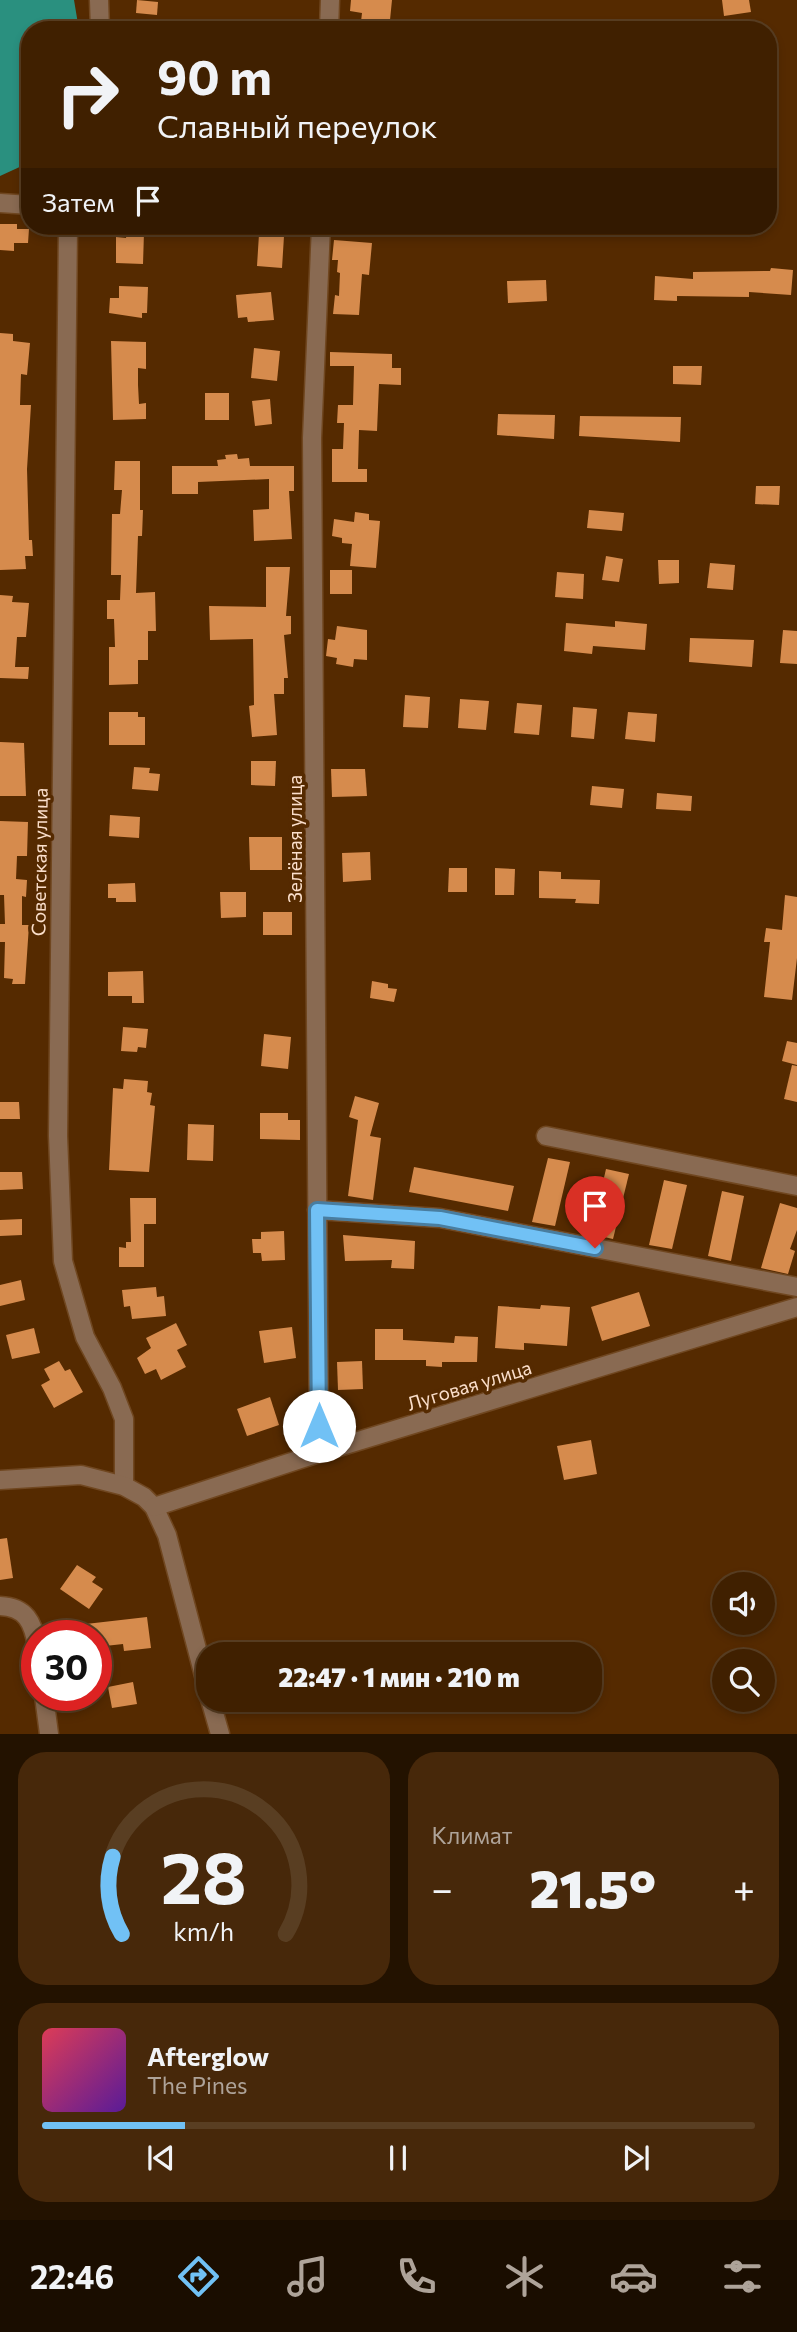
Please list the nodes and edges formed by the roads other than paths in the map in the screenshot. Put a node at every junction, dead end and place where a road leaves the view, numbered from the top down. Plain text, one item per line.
1 (99, 0) edge
2 (330, 0) edge
3 (100, 21) edge
4 (329, 21) edge
5 (0, 203) edge
6 (21, 204) edge
7 (68, 235) edge
8 (321, 235) edge
9 (546, 1136) dead end
10 (797, 1186) edge
11 (317, 1210) junction
12 (797, 1287) edge
13 (797, 1307) edge
14 (319, 1453) junction
15 (0, 1480) edge
16 (124, 1486) junction
17 (154, 1507) junction
18 (0, 1606) edge
19 (30, 1620) edge
20 (196, 1645) edge
21 (46, 1711) edge
22 (214, 1712) edge
23 (49, 1734) edge
24 (219, 1734) edge

1 - 3 street
2 - 4 street
5 - 6 street
7 - 16 street, Советская улица
8 - 11 street, Зелёная улица
9 - 10 street
11 - 12 street
11 - 14 street, Зелёная улица
13 - 14 street, Луговая улица
14 - 17 street, Луговая улица
15 - 16 street
16 - 17 street
17 - 20 street
18 - 19 street
21 - 23 street
22 - 24 street

